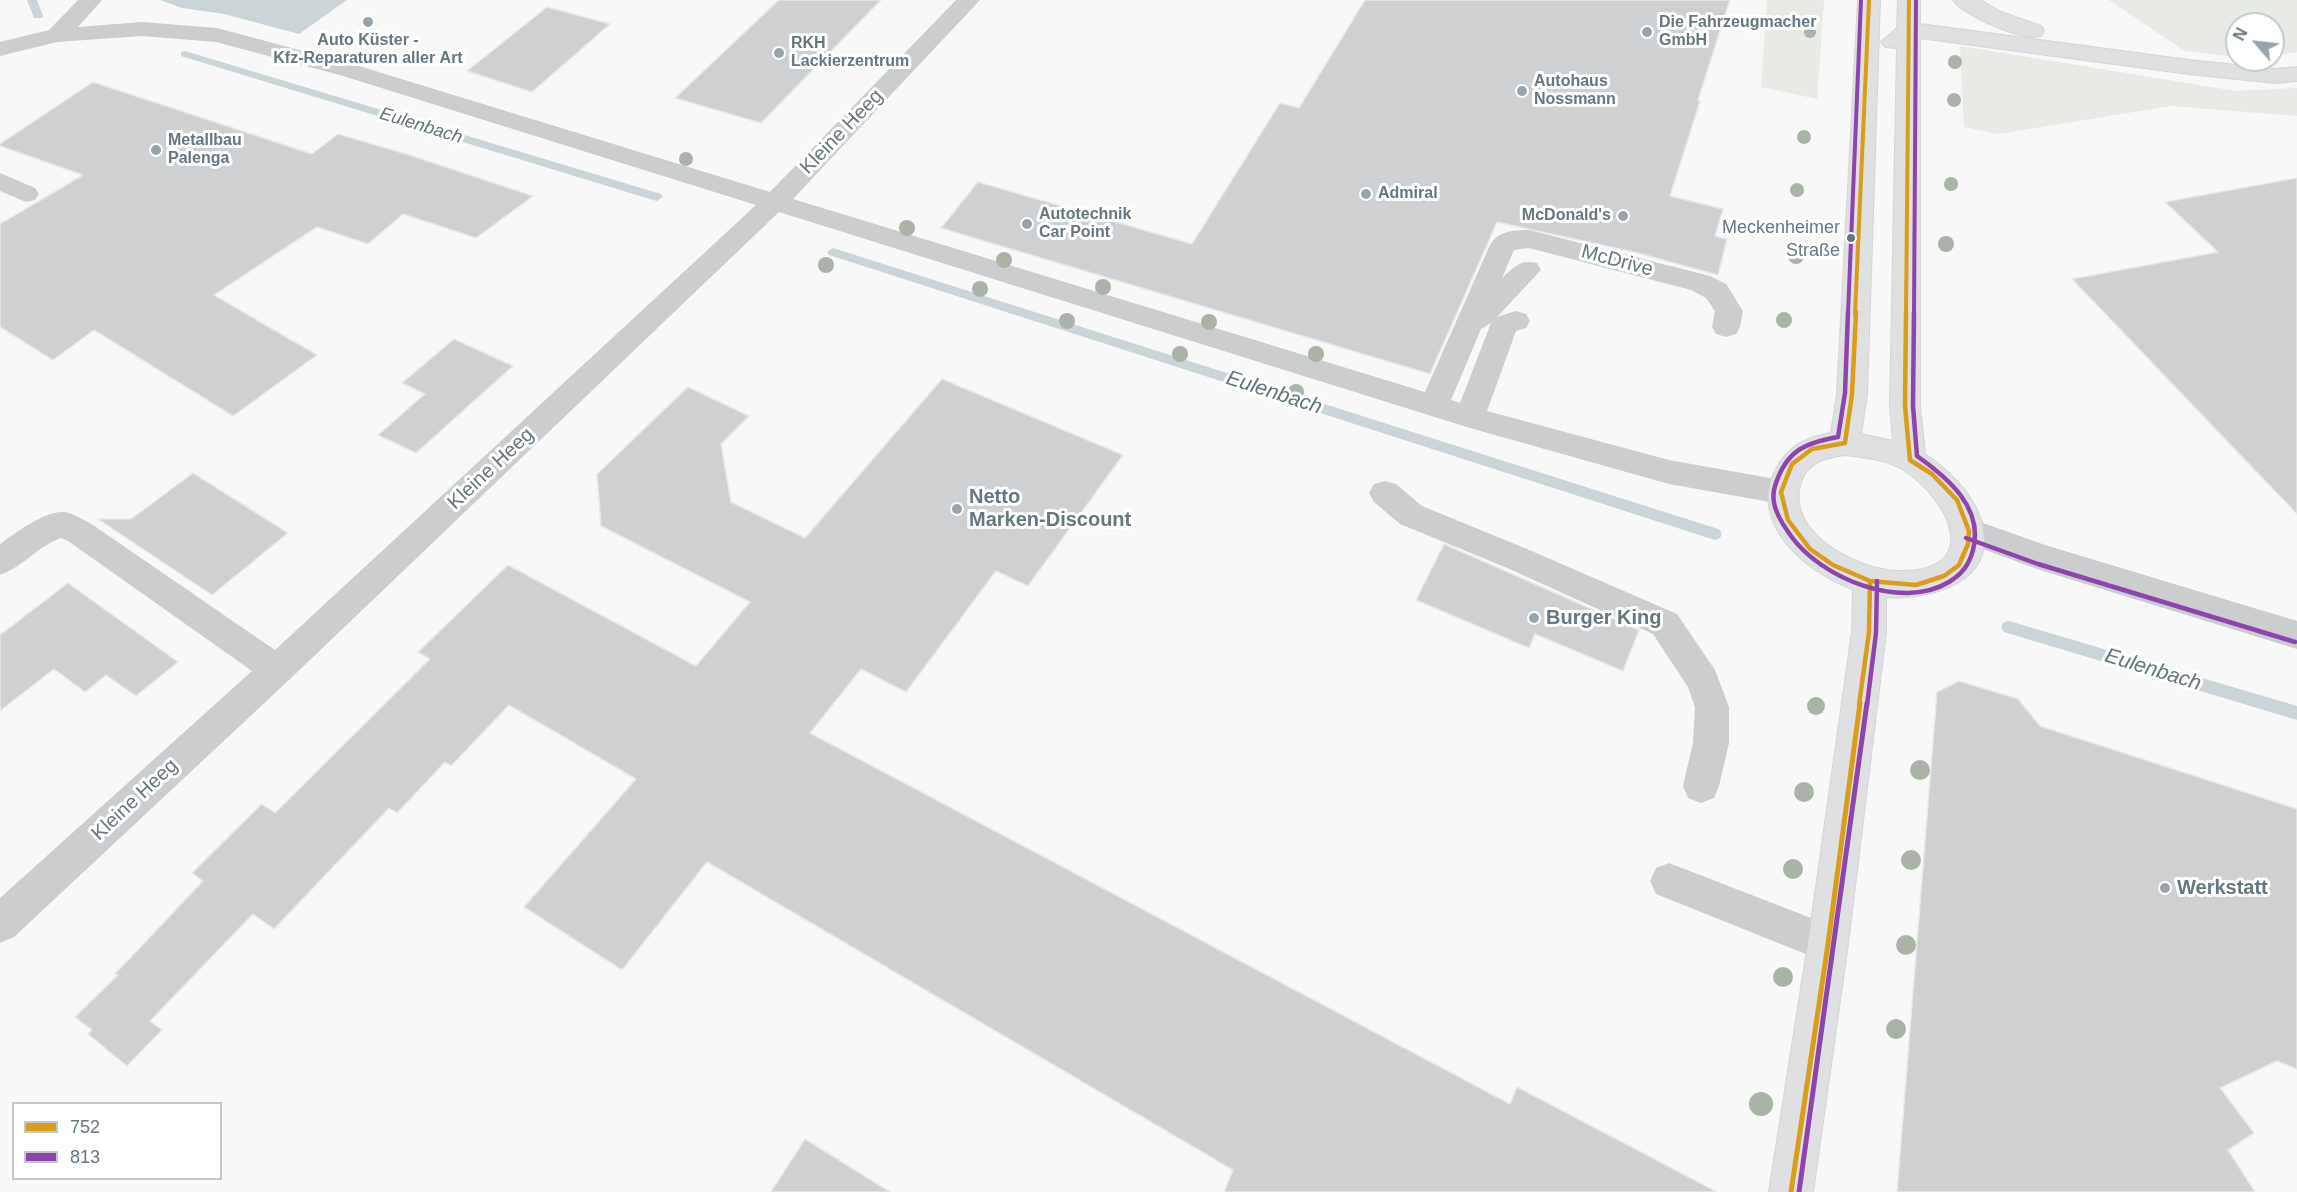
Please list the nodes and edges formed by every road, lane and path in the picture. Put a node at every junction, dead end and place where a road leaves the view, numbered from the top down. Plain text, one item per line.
1 (90, 0) edge
2 (969, 0) edge
3 (1869, 0) edge
4 (1909, 0) edge
5 (1964, 0) edge
6 (1909, 30) junction
7 (57, 35) junction
8 (0, 49) edge
9 (1867, 60) junction
10 (2189, 67) junction
11 (2297, 74) edge
12 (0, 181) edge
13 (26, 194) dead end
14 (776, 202) junction
15 (1527, 270) dead end
16 (1516, 321) dead end
17 (1726, 327) dead end
18 (1464, 333) junction
19 (1434, 406) junction
20 (1470, 417) junction
21 (1845, 443) junction
22 (1910, 460) junction
23 (1781, 492) junction
24 (1385, 493) dead end
25 (1969, 531) junction
26 (0, 562) edge
27 (1870, 581) junction
28 (2297, 634) edge
29 (277, 670) junction
30 (1701, 786) dead end
31 (1669, 881) dead end
32 (0, 924) edge
33 (1828, 944) junction
34 (1791, 1192) edge

1 - 7 street
2 - 14 street, Kleine Heeg
3 - 9 main road
4 - 6 main road
5 - 10 main road
6 - 9 main road
6 - 10 main road
6 - 22 main road
7 - 8 street
7 - 14 street
9 - 21 main road
10 - 11 main road
12 - 13 street
14 - 19 street
14 - 29 street, Kleine Heeg
15 - 18 street
16 - 20 street
17 - 18 street, McDrive
18 - 19 street, McDrive
19 - 20 street
20 - 23 street
21 - 22 main road
21 - 23 main road
22 - 25 main road
23 - 27 main road
24 - 30 street
25 - 27 main road
25 - 28 street
26 - 29 street
27 - 33 main road
29 - 32 street, Kleine Heeg
31 - 33 street
33 - 34 main road

